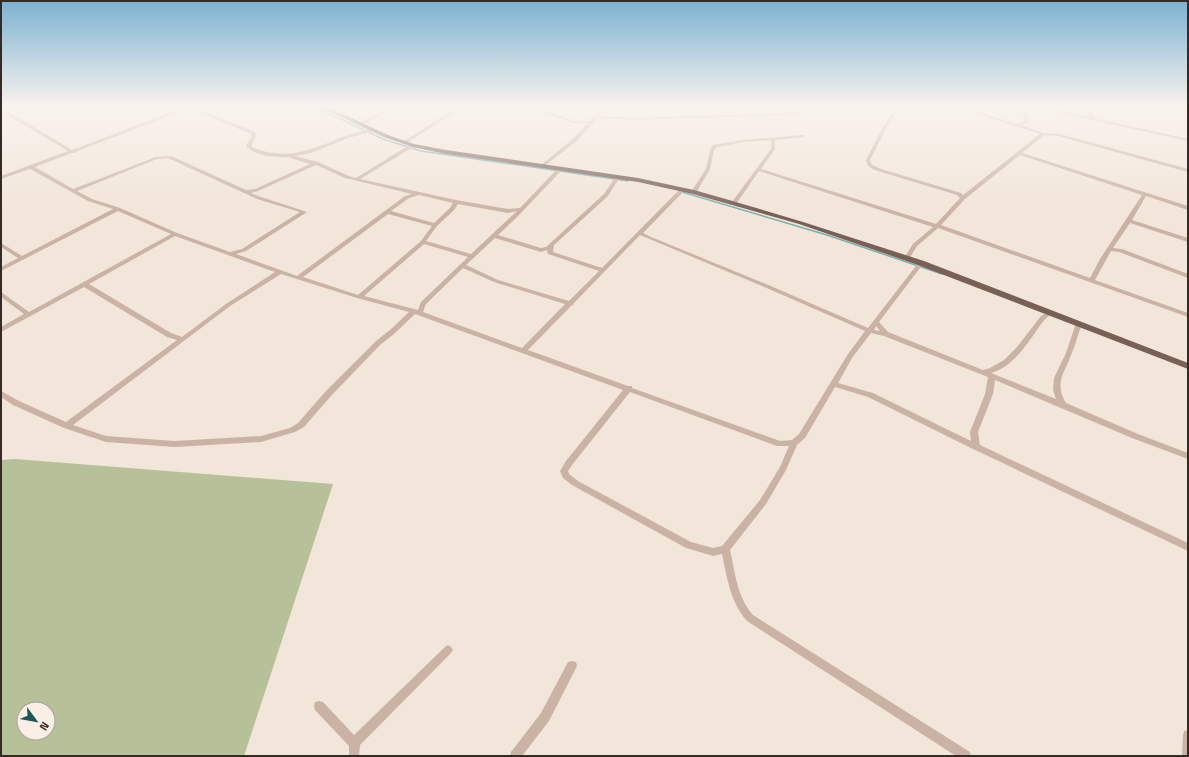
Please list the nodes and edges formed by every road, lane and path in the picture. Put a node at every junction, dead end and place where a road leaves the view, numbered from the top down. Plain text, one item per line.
1 (56, 142) edge
2 (99, 142) edge
3 (250, 142) edge
4 (331, 142) edge
5 (404, 142) edge
6 (572, 142) edge
7 (742, 142) edge
8 (773, 142) edge
9 (877, 142) edge
10 (1032, 142) edge
11 (1084, 142) edge
12 (413, 145) junction
13 (73, 152) junction
14 (310, 152) junction
15 (1018, 153) junction
16 (289, 156) junction
17 (308, 161) junction
18 (314, 163) junction
19 (543, 166) junction
20 (31, 167) junction
21 (560, 168) junction
22 (760, 170) junction
23 (1188, 171) edge
24 (618, 177) junction
25 (1, 178) edge
26 (357, 179) junction
27 (683, 189) junction
28 (74, 190) junction
29 (246, 192) junction
30 (694, 192) junction
31 (417, 194) junction
32 (1145, 194) junction
33 (963, 198) junction
34 (456, 202) junction
35 (734, 203) junction
36 (1188, 208) edge
37 (118, 209) junction
38 (521, 209) junction
39 (508, 211) junction
40 (388, 212) junction
41 (515, 216) junction
42 (1130, 221) junction
43 (435, 225) junction
44 (937, 226) junction
45 (640, 233) junction
46 (175, 234) junction
47 (494, 236) junction
48 (1188, 240) edge
49 (423, 242) junction
50 (1, 245) edge
51 (552, 246) junction
52 (1110, 249) junction
53 (543, 250) junction
54 (550, 253) junction
55 (229, 254) junction
56 (472, 256) junction
57 (22, 258) junction
58 (907, 258) junction
59 (921, 263) junction
60 (462, 265) junction
61 (1, 269) edge
62 (603, 270) junction
63 (280, 272) junction
64 (1188, 276) edge
65 (298, 278) junction
66 (1091, 281) junction
67 (84, 284) junction
68 (1, 294) edge
69 (359, 297) junction
70 (10, 302) junction
71 (1, 303) edge
72 (571, 304) junction
73 (417, 312) junction
74 (1050, 313) junction
75 (28, 314) junction
76 (1188, 315) edge
77 (876, 322) junction
78 (1082, 325) junction
79 (1, 330) edge
80 (870, 331) junction
81 (886, 334) junction
82 (182, 339) junction
83 (524, 350) junction
84 (1188, 366) edge
85 (982, 372) junction
86 (992, 376) junction
87 (833, 384) junction
88 (629, 388) junction
89 (1055, 388) junction
90 (1, 394) edge
91 (1038, 394) junction
92 (1063, 405) junction
93 (67, 426) junction
94 (794, 443) junction
95 (976, 447) junction
96 (1188, 456) edge
97 (1188, 546) edge
98 (725, 549) junction
99 (448, 650) dead end
100 (572, 666) dead end
101 (319, 706) dead end
102 (1188, 735) edge
103 (355, 744) junction
104 (354, 756) edge
105 (515, 756) edge
106 (966, 756) edge
107 (1188, 756) edge

1 - 13 street
2 - 13 street
3 - 16 street
4 - 14 street
5 - 12 main road
6 - 19 street
7 - 30 street
8 - 22 street
9 - 33 street
10 - 15 street
11 - 23 street
12 - 19 main road
12 - 26 street
13 - 20 street
14 - 16 street
14 - 17 street
15 - 32 street
15 - 33 street
16 - 17 street
17 - 18 street
18 - 26 street
18 - 29 street
19 - 21 main road
20 - 25 street
20 - 28 street
21 - 24 main road
21 - 38 street
22 - 35 street
22 - 44 street
24 - 27 main road
24 - 51 street
26 - 31 street
27 - 30 main road
27 - 45 street
28 - 29 street
28 - 37 street
29 - 55 street
30 - 35 main road
31 - 34 street
31 - 40 street
32 - 36 street
32 - 42 street
33 - 44 street
34 - 39 street
34 - 43 street
35 - 58 main road
37 - 46 street
37 - 57 street
38 - 39 street
38 - 41 street
39 - 41 street
40 - 43 street
40 - 65 street
41 - 47 street
42 - 48 street
42 - 52 street
43 - 49 street
44 - 58 street
44 - 66 street
45 - 62 street
45 - 80 street
46 - 55 street
46 - 67 street
47 - 53 street
47 - 56 street
49 - 56 street
49 - 69 street
50 - 57 street
51 - 53 street
51 - 54 street
52 - 64 street
52 - 66 street
53 - 54 street
54 - 62 street
55 - 63 street
56 - 60 street
57 - 61 street
58 - 59 main road
59 - 74 main road
59 - 77 street
60 - 72 street
60 - 73 street
62 - 72 street
63 - 65 street
63 - 82 street
65 - 69 street
66 - 76 street
67 - 75 street
67 - 82 street
68 - 70 street
69 - 73 street
70 - 71 street
70 - 75 street
72 - 83 street
73 - 83 street
73 - 93 street
74 - 78 main road
74 - 85 street
75 - 79 street
77 - 80 street
77 - 81 street
78 - 84 main road
78 - 89 street
80 - 81 street
80 - 87 street
81 - 85 street
82 - 93 street
83 - 88 street
85 - 86 street
86 - 91 street
86 - 95 street
87 - 94 street
87 - 95 street
88 - 94 street
88 - 98 street
89 - 91 street
89 - 92 street
90 - 93 street
91 - 92 street
92 - 96 street
94 - 98 street
95 - 97 street
98 - 106 street
99 - 103 street
100 - 105 street
101 - 103 street
102 - 107 street
103 - 104 street

